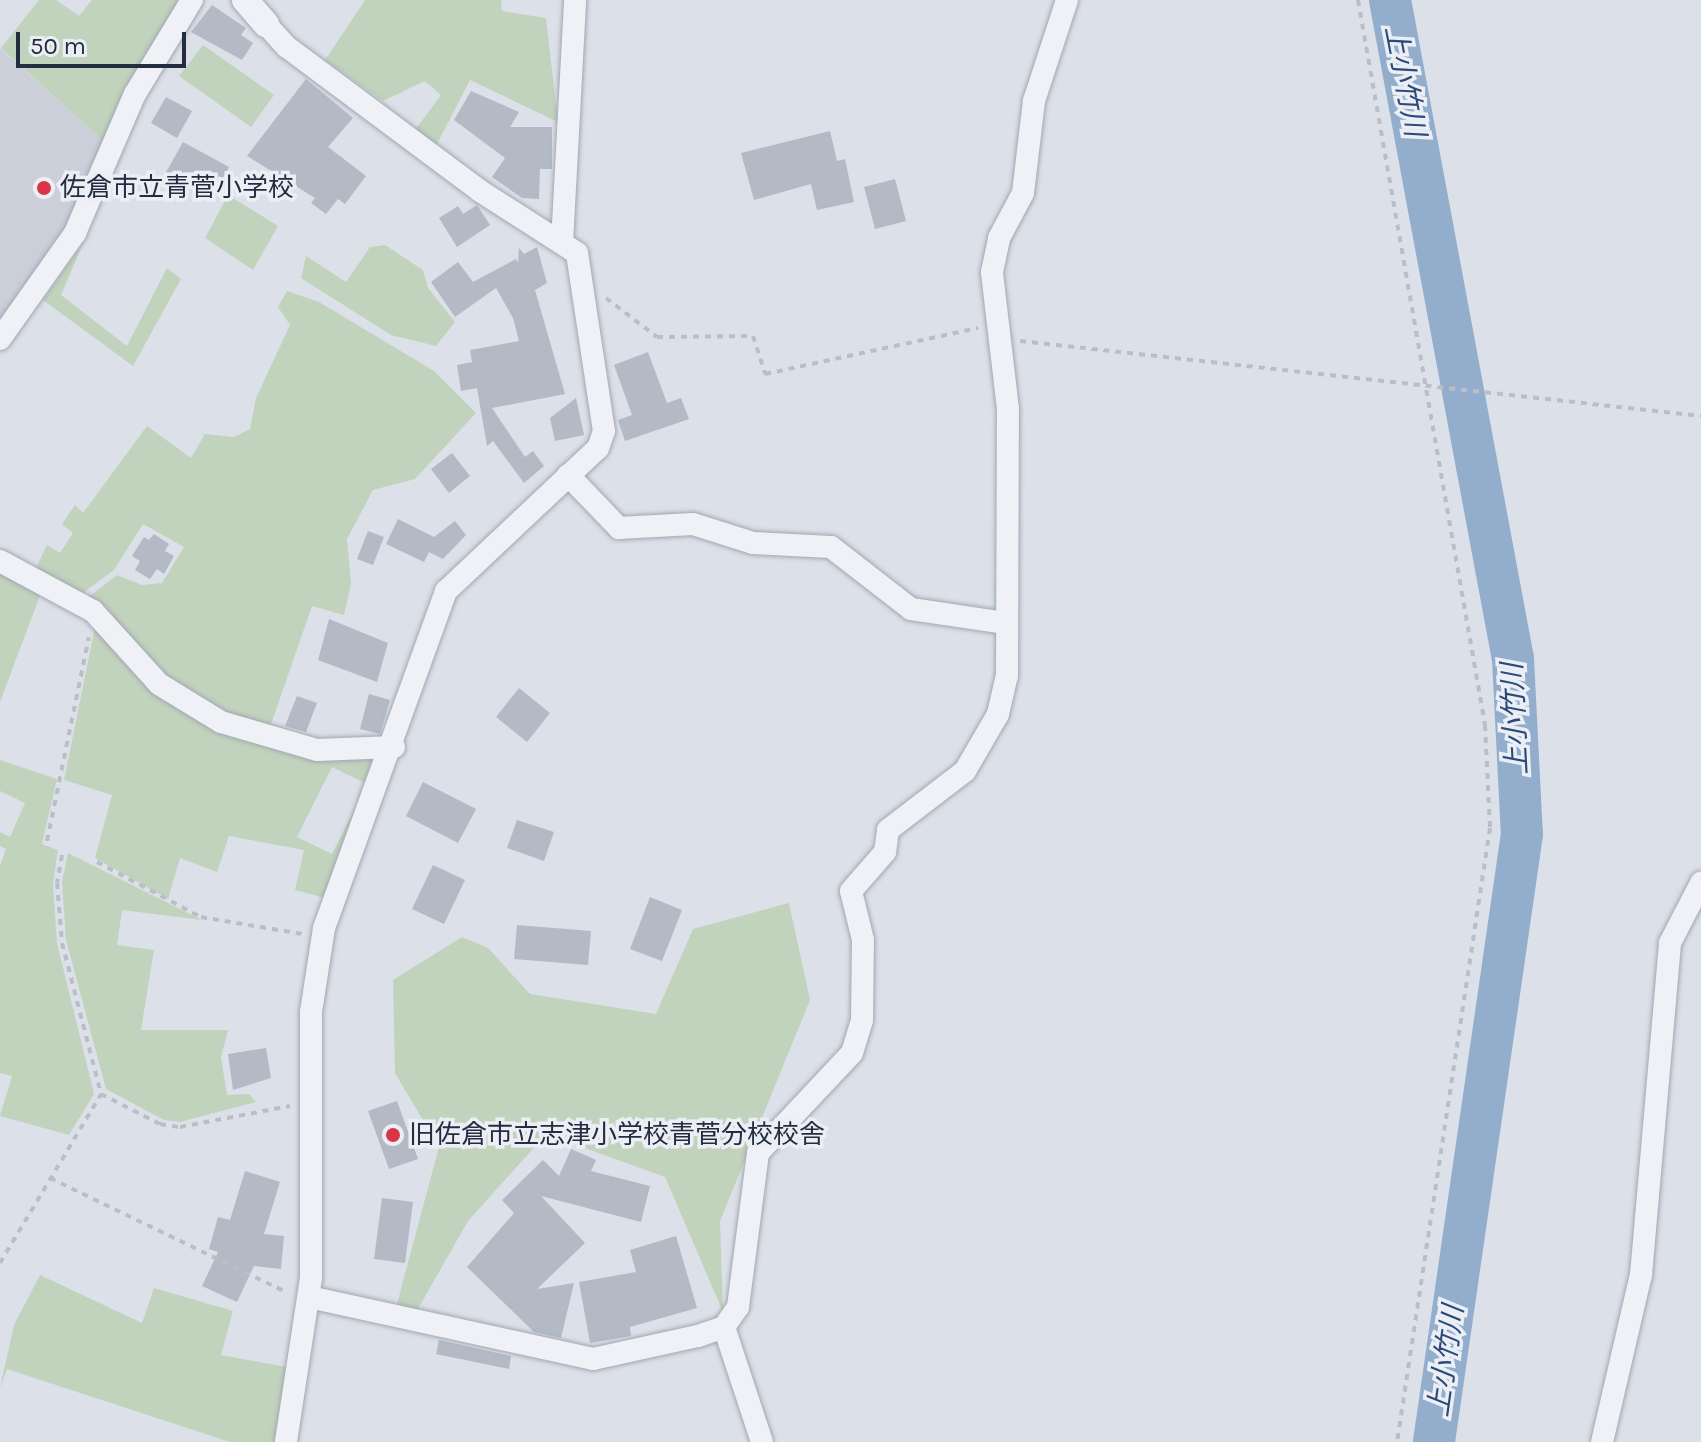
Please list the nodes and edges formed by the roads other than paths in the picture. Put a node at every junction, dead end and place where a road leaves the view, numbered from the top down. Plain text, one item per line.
1 (192, 0) edge
2 (245, 0) edge
3 (575, 0) edge
4 (1067, 0) edge
5 (266, 24) joint
6 (562, 243) junction
7 (0, 339) edge
8 (568, 475) junction
9 (0, 561) edge
10 (1006, 623) junction
11 (394, 747) junction
12 (1701, 883) edge
13 (309, 1300) junction
14 (724, 1327) junction
15 (286, 1442) edge
16 (762, 1442) edge
17 (1602, 1442) edge

1 - 7 street
2 - 5 street
3 - 6 street
4 - 10 street
5 - 6 street
6 - 8 street
8 - 10 street
8 - 11 street
9 - 11 street
10 - 14 street
11 - 13 street
12 - 17 street
13 - 14 street
13 - 15 street
14 - 16 street

